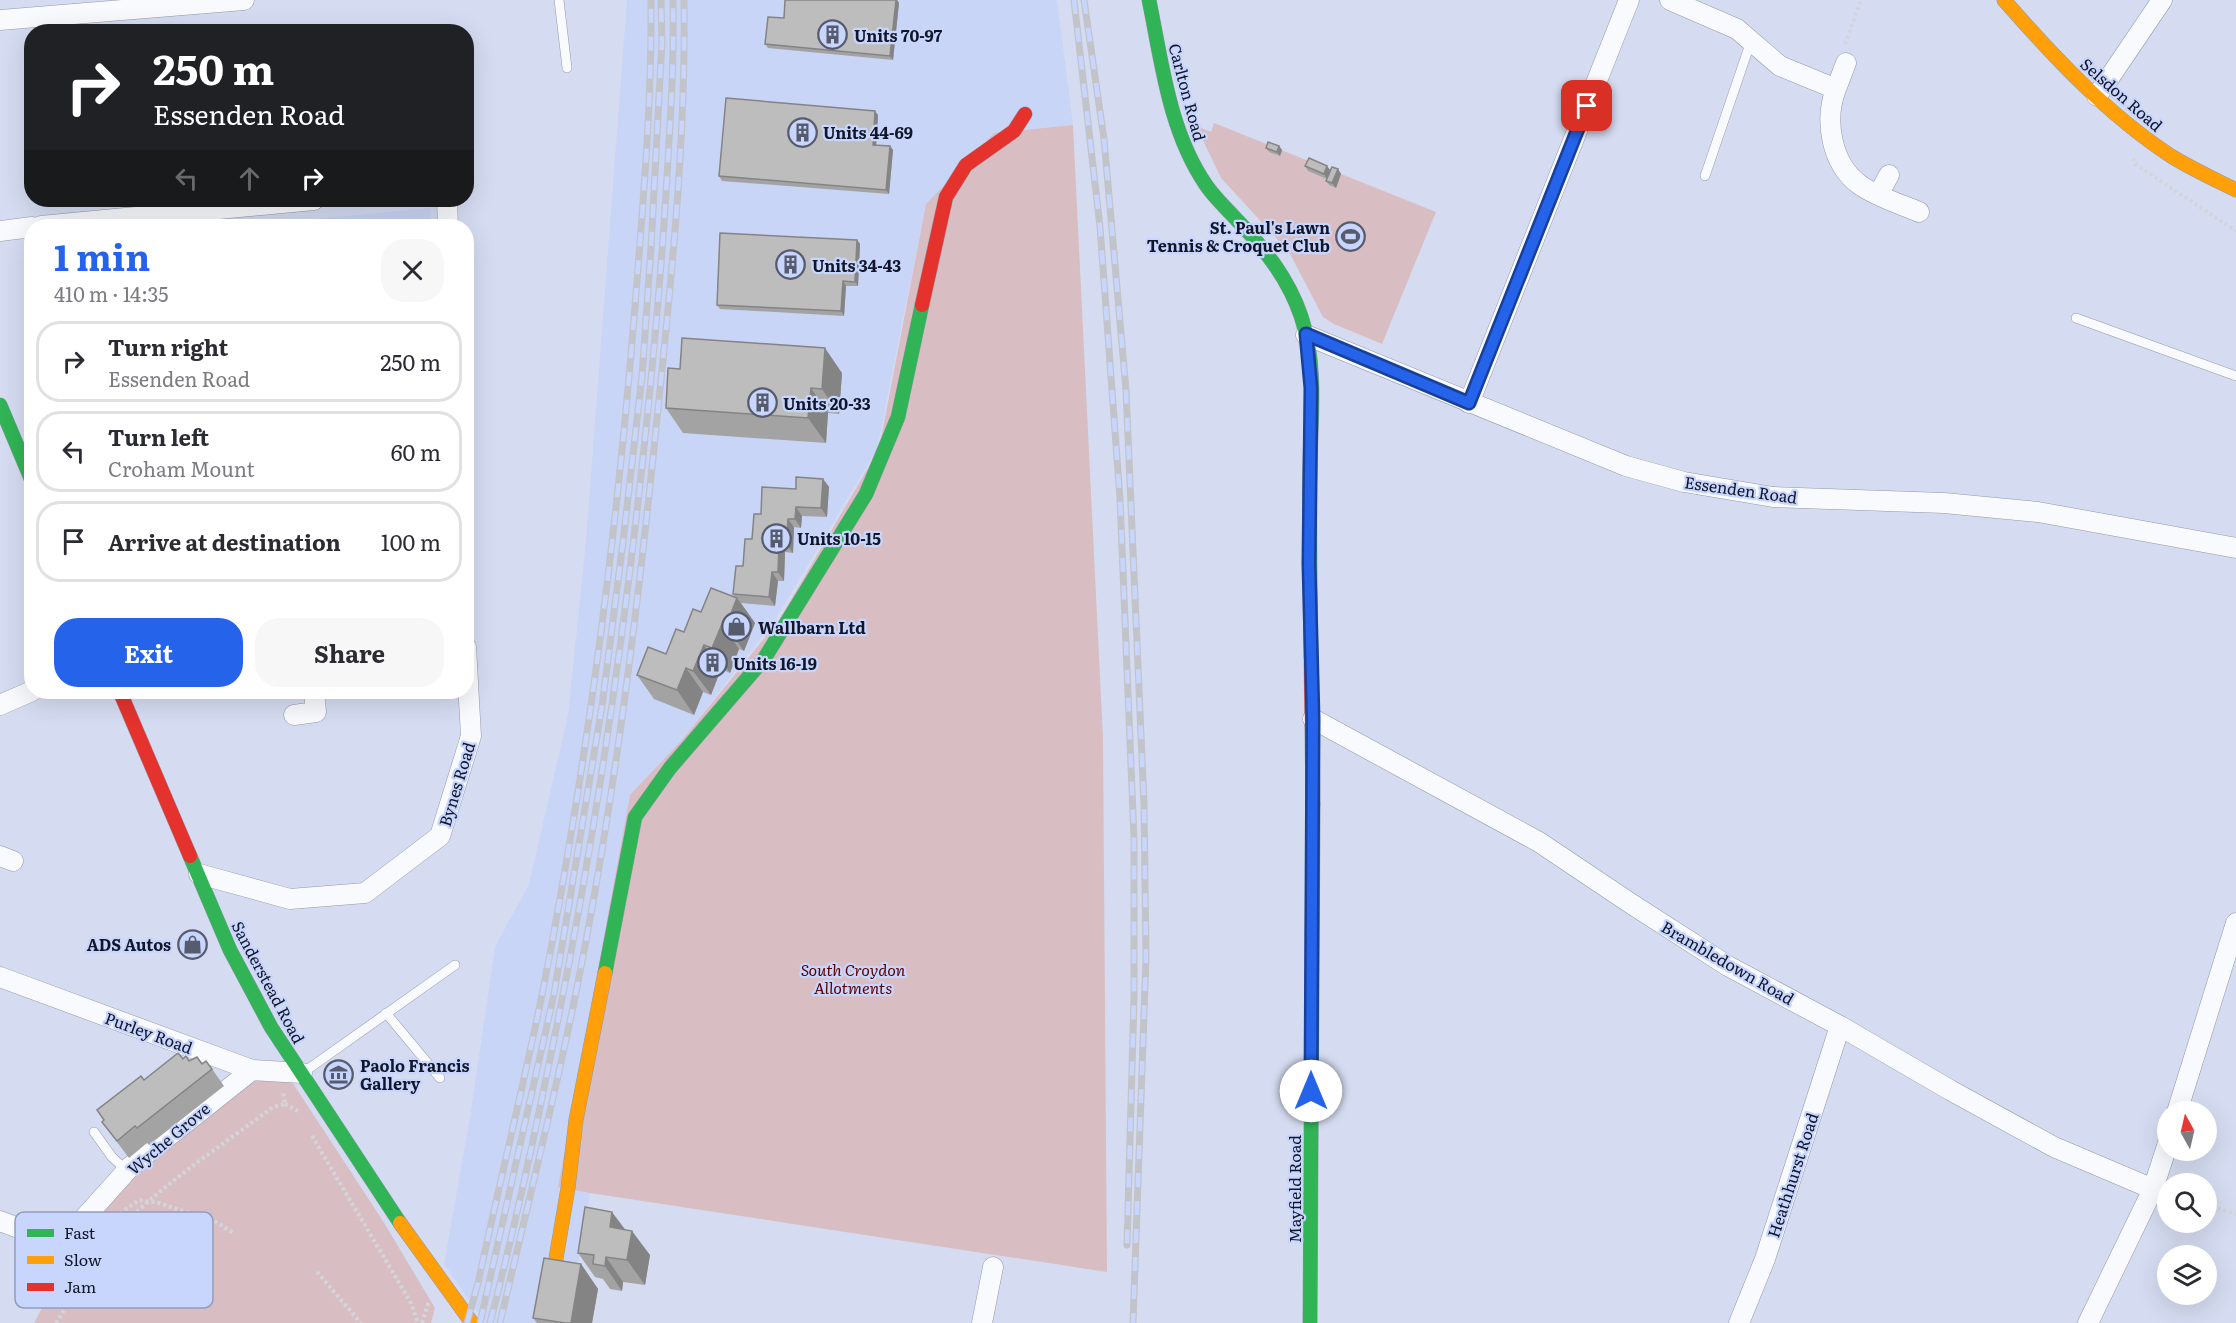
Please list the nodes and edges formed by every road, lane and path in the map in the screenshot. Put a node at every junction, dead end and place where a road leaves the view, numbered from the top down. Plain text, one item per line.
1 (244, 0) edge
2 (559, 0) edge
3 (1149, 0) edge
4 (1629, 0) edge
5 (1670, 0) edge
6 (1861, 0) edge
7 (2004, 0) edge
8 (2162, 0) edge
9 (0, 20) edge
10 (1751, 41) junction
11 (1846, 63) joint
12 (567, 68) dead end
13 (1836, 89) junction
14 (2097, 96) junction
15 (1025, 114) dead end
16 (1889, 175) dead end
17 (1705, 176) dead end
18 (2236, 190) edge
19 (1878, 195) junction
20 (247, 207) edge
21 (1919, 212) dead end
22 (132, 219) edge
23 (24, 228) edge
24 (0, 231) edge
25 (2076, 318) dead end
26 (1306, 334) junction
27 (2236, 376) edge
28 (1469, 403) junction
29 (0, 405) edge
30 (24, 462) edge
31 (2236, 548) edge
32 (24, 694) edge
33 (123, 699) edge
34 (315, 699) edge
35 (469, 699) edge
36 (0, 705) edge
37 (294, 715) dead end
38 (1313, 719) junction
39 (199, 874) junction
40 (2236, 923) edge
41 (455, 965) dead end
42 (0, 977) edge
43 (386, 1013) junction
44 (1840, 1026) junction
45 (252, 1070) junction
46 (281, 1072) junction
47 (302, 1073) junction
48 (440, 1078) dead end
49 (2180, 1101) edge
50 (285, 1104) junction
51 (302, 1119) dead end
52 (308, 1129) dead end
53 (94, 1132) dead end
54 (2162, 1161) edge
55 (127, 1171) junction
56 (2153, 1189) junction
57 (149, 1203) junction
58 (2217, 1208) edge
59 (90, 1212) edge
60 (122, 1212) edge
61 (138, 1212) edge
62 (186, 1212) edge
63 (2236, 1214) edge
64 (0, 1221) edge
65 (213, 1221) edge
66 (15, 1227) edge
67 (235, 1234) dead end
68 (993, 1267) dead end
69 (317, 1272) dead end
70 (65, 1308) edge
71 (56, 1323) edge
72 (361, 1323) edge
73 (417, 1323) edge
74 (472, 1323) edge
75 (545, 1323) edge
76 (982, 1323) edge
77 (1311, 1323) edge
78 (1739, 1323) edge
79 (2088, 1323) edge

1 - 9 street
2 - 12 lane
3 - 26 street, Carlton Road
4 - 28 street
5 - 10 street
6 - 11 path
7 - 14 street, Selsdon Road
8 - 14 street
10 - 13 street
10 - 17 lane
11 - 13 street
13 - 19 street
14 - 18 street, Selsdon Road
15 - 75 street
16 - 19 street
19 - 21 street
20 - 22 street
23 - 24 street
25 - 27 lane
26 - 28 street, Essenden Road
26 - 38 street, Mayfield Road
28 - 31 street, Essenden Road
29 - 30 street
32 - 36 street
33 - 39 street, Sanderstead Road
34 - 37 street
35 - 39 street, Bynes Road
38 - 44 street, Brambledown Road
38 - 77 street, Mayfield Road
39 - 47 street, Sanderstead Road
40 - 49 street
41 - 43 lane
42 - 45 street, Purley Road
43 - 47 lane
43 - 48 lane
44 - 56 street, Brambledown Road
44 - 78 street, Heathhurst Road
45 - 46 street, Purley Road
45 - 55 street, Wyche Grove
46 - 47 street, Purley Road
46 - 50 path
47 - 74 street, Sanderstead Road
50 - 51 path
50 - 57 path
52 - 73 path
53 - 55 lane
54 - 56 street
55 - 59 street, Wyche Grove
56 - 79 street
57 - 60 path
57 - 61 path
57 - 62 path
58 - 63 path
64 - 66 street
65 - 67 path
68 - 76 street
69 - 72 path
70 - 71 path

